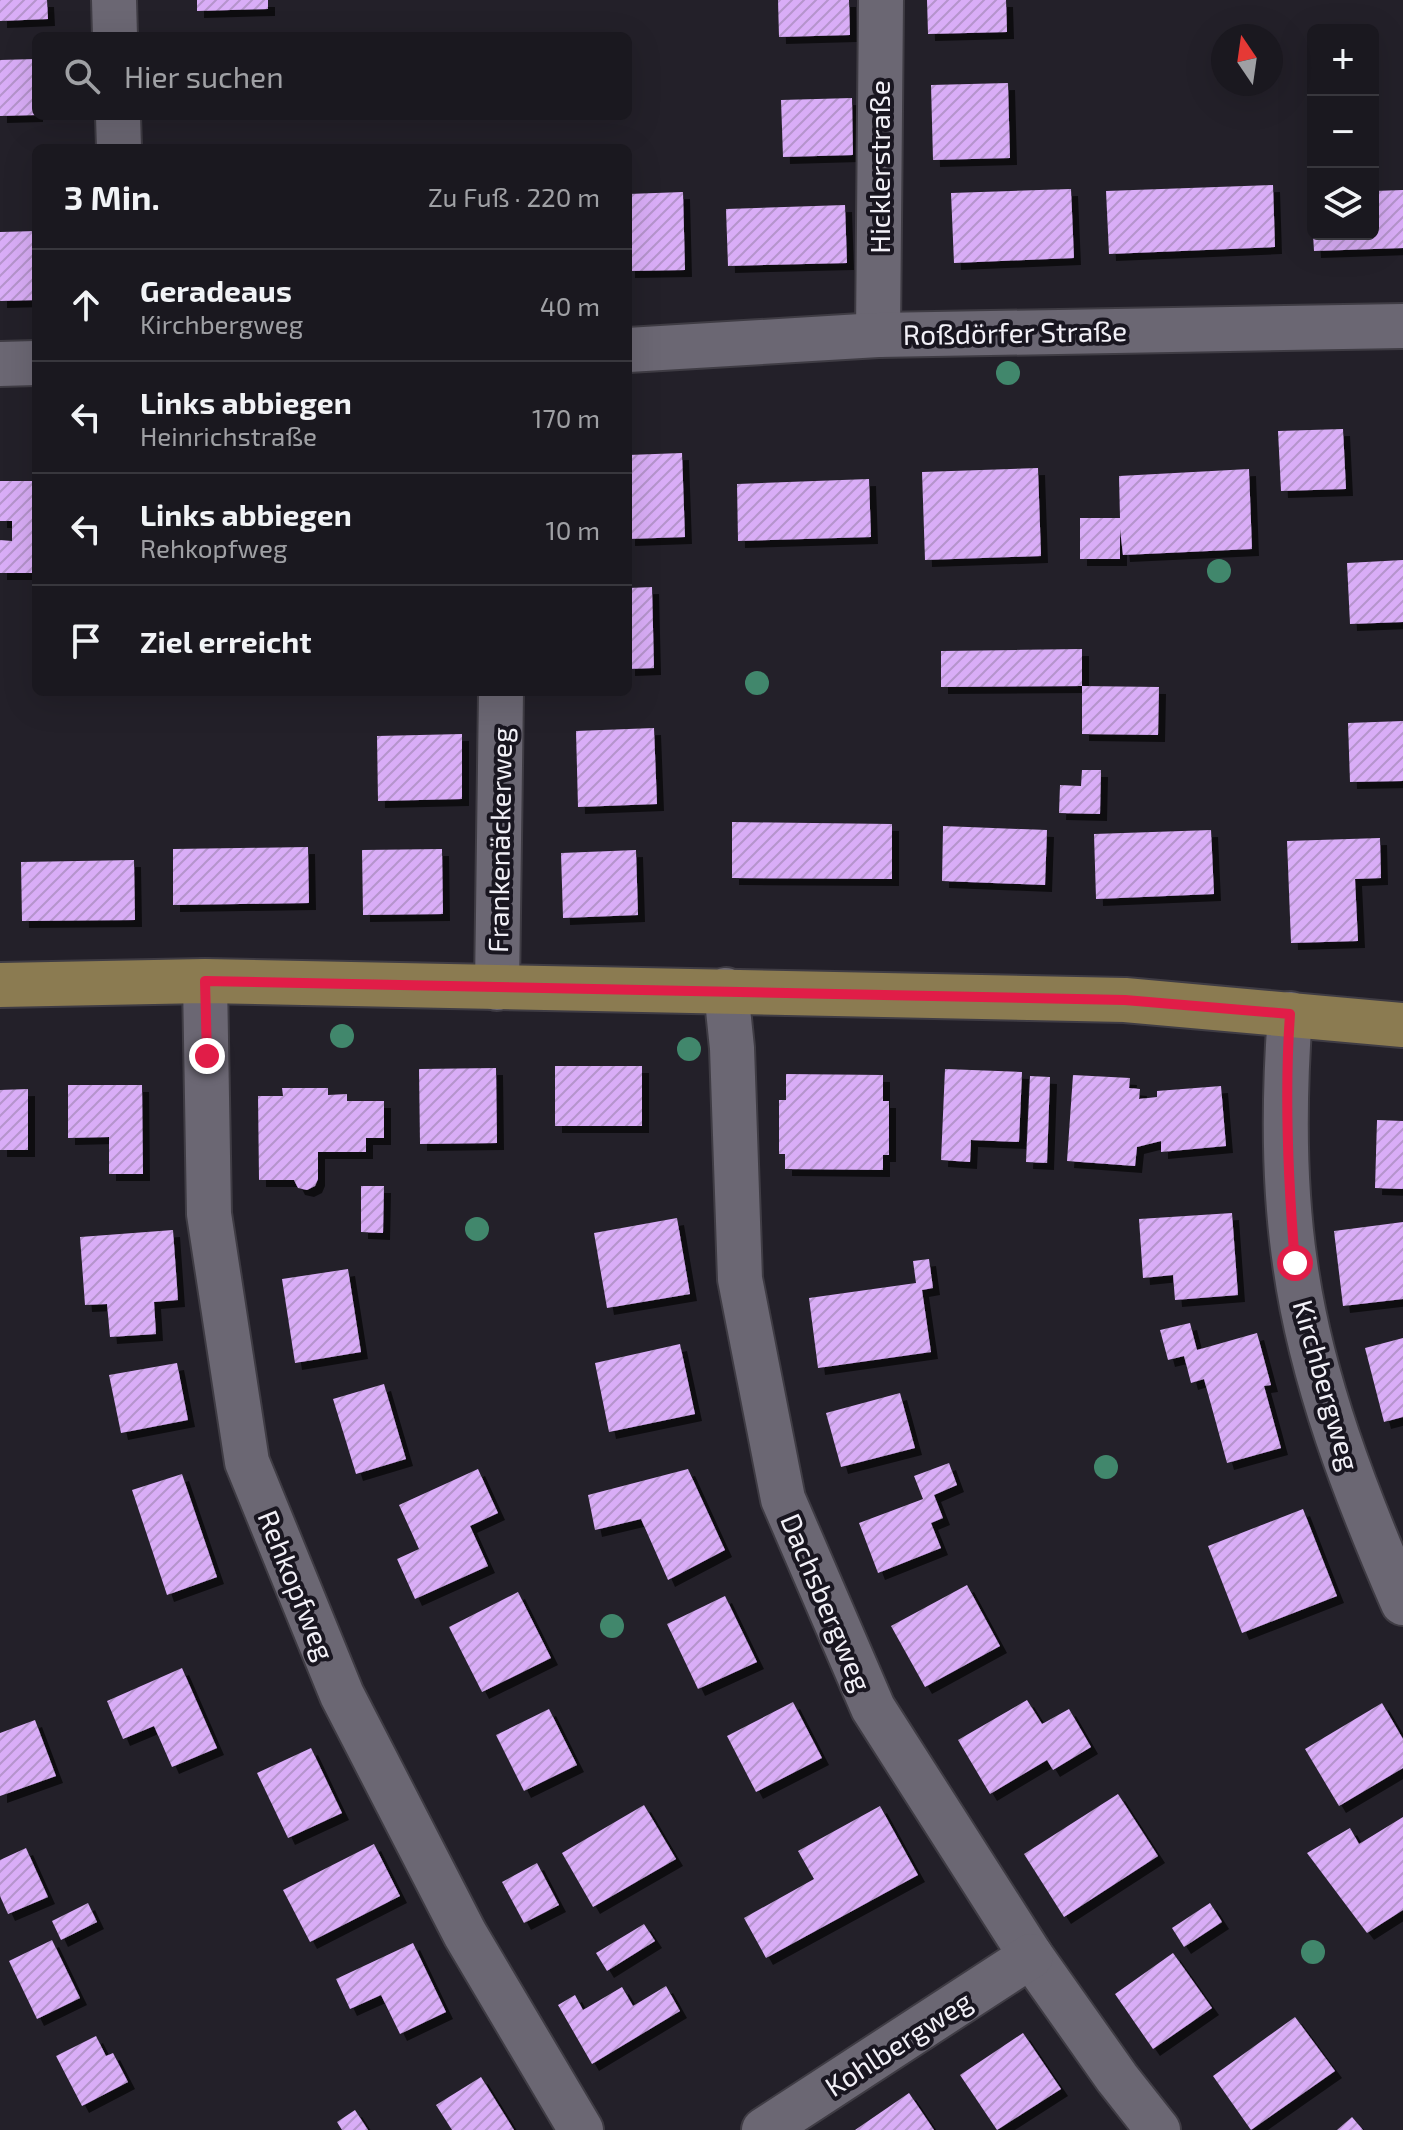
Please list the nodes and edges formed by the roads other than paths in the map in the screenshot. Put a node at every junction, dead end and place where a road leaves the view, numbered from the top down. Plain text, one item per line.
1 (114, 0) edge
2 (881, 0) edge
3 (115, 32) edge
4 (118, 120) edge
5 (119, 144) edge
6 (1403, 326) edge
7 (878, 335) junction
8 (632, 350) edge
9 (32, 363) edge
10 (0, 364) edge
11 (501, 696) edge
12 (205, 981) junction
13 (0, 985) edge
14 (497, 988) junction
15 (726, 990) junction
16 (1290, 1014) junction
17 (1403, 1025) edge
18 (1403, 1603) edge
19 (1031, 1956) junction
20 (581, 2130) edge
21 (764, 2130) edge
22 (1158, 2130) edge

1 - 3 street
2 - 7 street, Hicklerstraße
4 - 5 street
6 - 7 street, Roßdörfer Straße
7 - 8 street, Roßdörfer Straße
9 - 10 street
11 - 14 street, Frankenäckerweg
12 - 13 main road
12 - 14 main road
12 - 20 street, Rehkopfweg
14 - 15 main road
15 - 16 main road
15 - 19 street, Dachsbergweg
16 - 17 main road
16 - 18 street, Kirchbergweg
19 - 21 street, Kohlbergweg
19 - 22 street, Dachsbergweg

